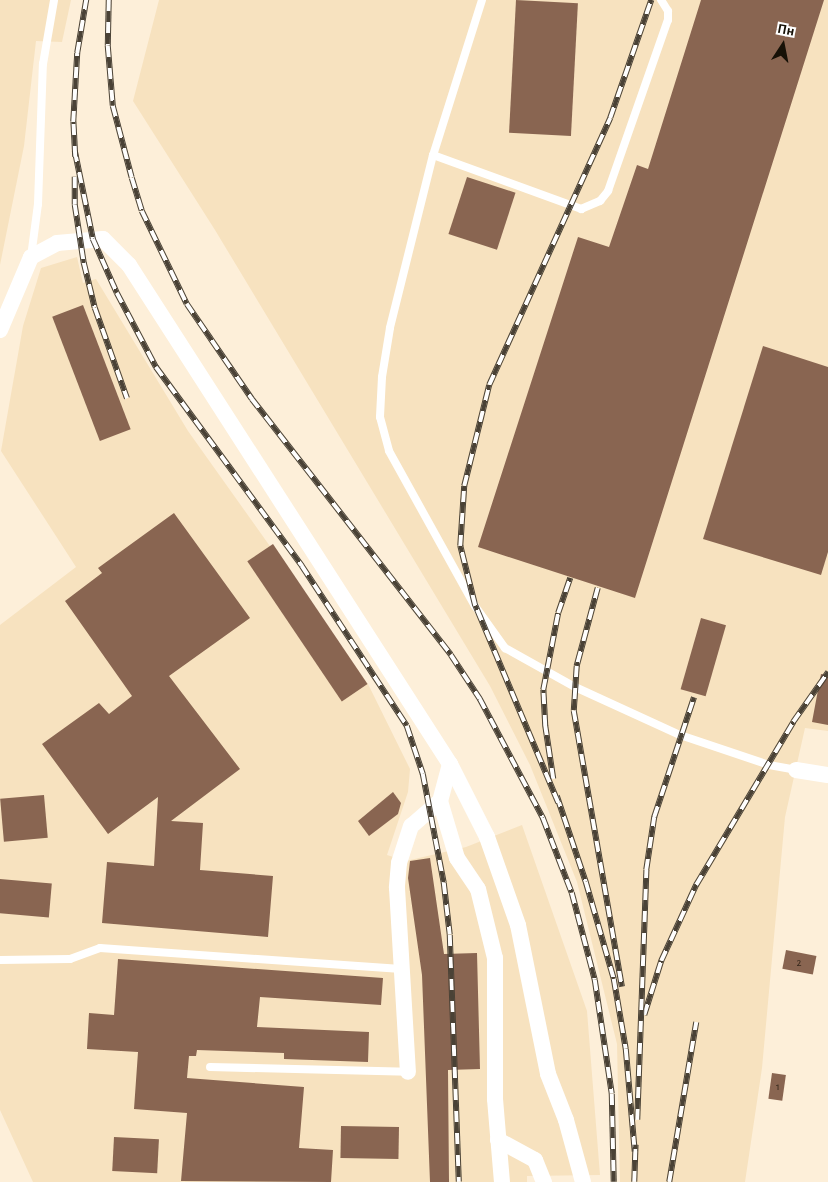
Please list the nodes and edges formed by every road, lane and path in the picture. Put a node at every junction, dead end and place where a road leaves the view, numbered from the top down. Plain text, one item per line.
1 (54, 0) edge
2 (482, 0) edge
3 (661, 0) edge
4 (433, 155) junction
5 (31, 257) junction
6 (0, 330) edge
7 (450, 764) junction
8 (796, 770) joint
9 (828, 775) edge
10 (440, 801) junction
11 (0, 960) edge
12 (401, 969) junction
13 (210, 1067) dead end
14 (408, 1072) joint
15 (498, 1140) junction
16 (502, 1182) edge
17 (544, 1182) edge
18 (582, 1182) edge

1 - 5 lane
2 - 4 lane
3 - 4 lane
4 - 8 lane
5 - 6 street
5 - 7 street
7 - 10 street
7 - 18 street
8 - 9 street
10 - 12 street
10 - 15 street
11 - 12 lane
12 - 14 street
13 - 14 lane
15 - 16 street
15 - 17 street

